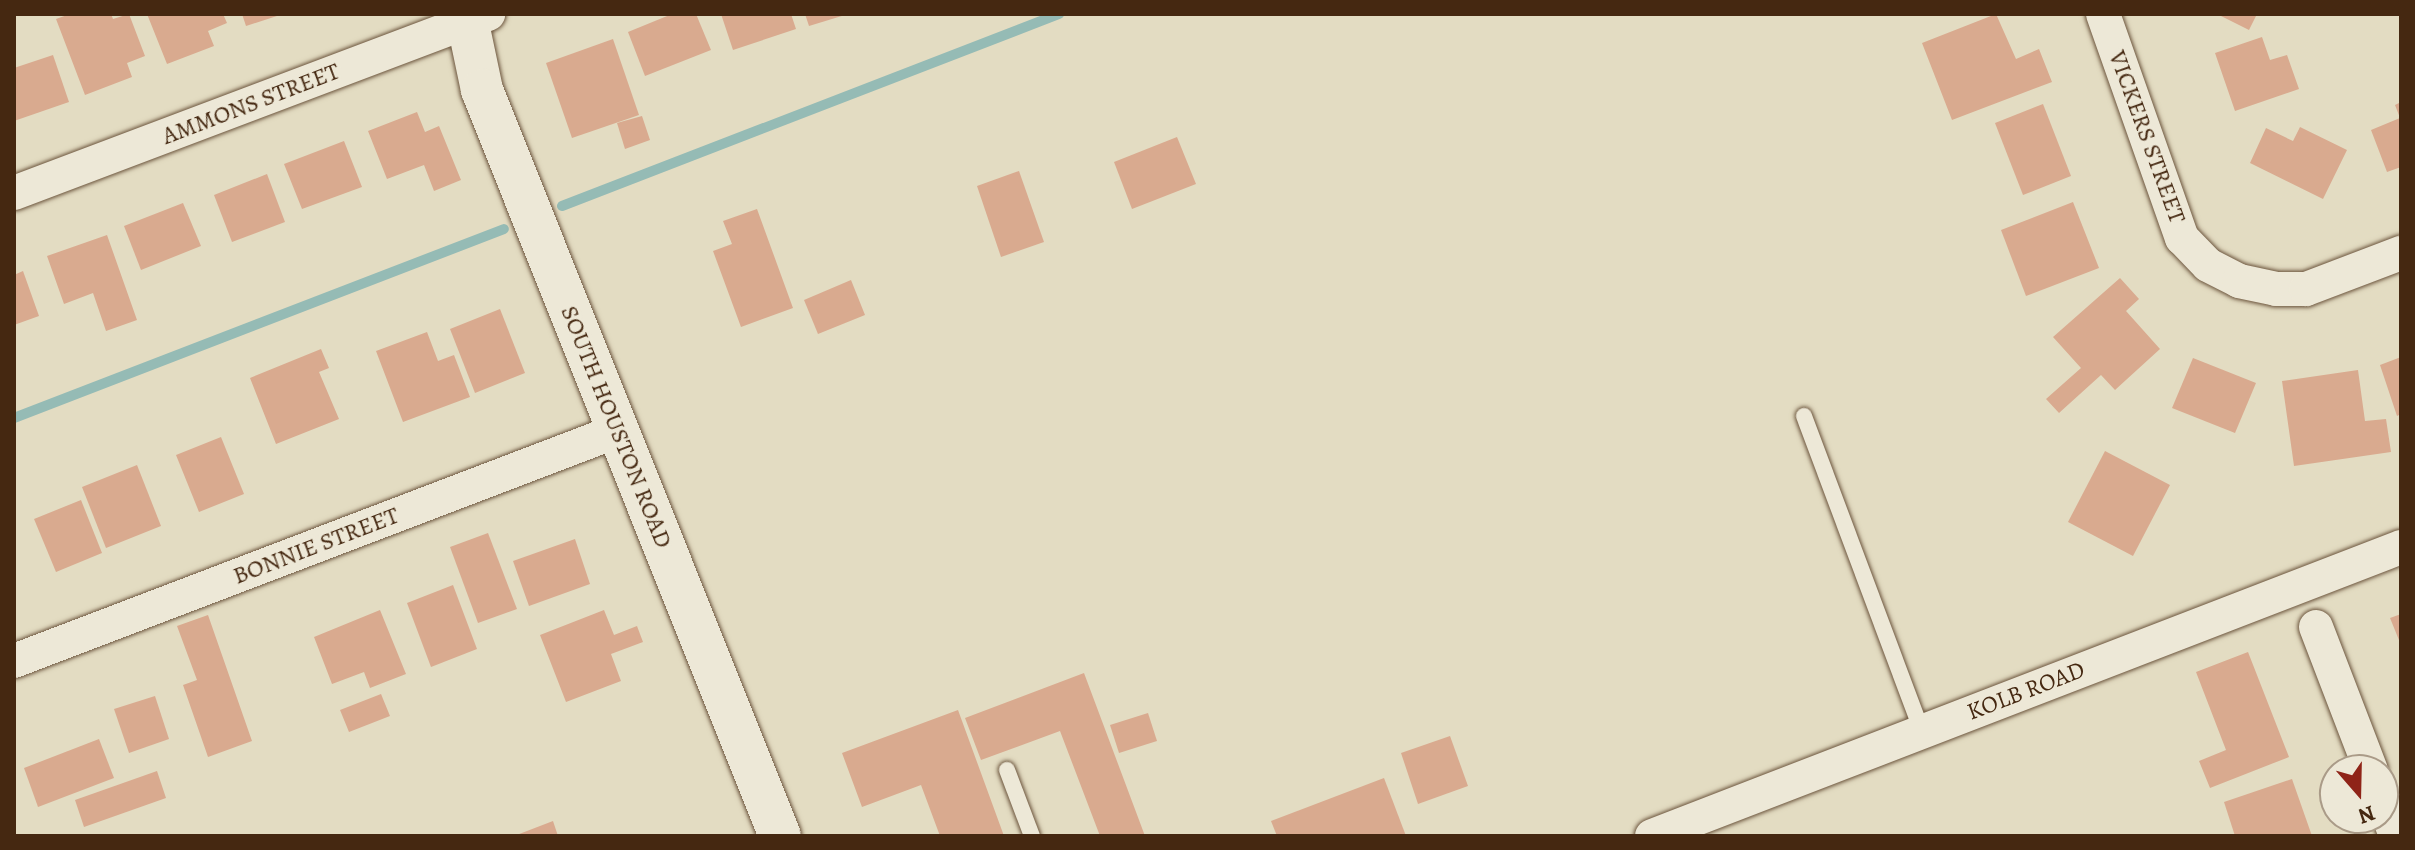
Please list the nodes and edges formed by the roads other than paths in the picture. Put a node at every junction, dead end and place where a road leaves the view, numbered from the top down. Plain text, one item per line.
1 (2103, 14) edge
2 (474, 17) edge
3 (14, 193) edge
4 (2401, 253) edge
5 (1804, 416) dead end
6 (617, 431) junction
7 (2401, 547) edge
8 (2316, 627) dead end
9 (14, 661) edge
10 (1922, 732) junction
11 (2365, 754) edge
12 (1007, 770) dead end
13 (780, 836) edge
14 (1032, 836) edge
15 (1652, 836) edge

1 - 4 street, VICKERS STREET
2 - 3 street, AMMONS STREET
2 - 6 street, SOUTH HOUSTON ROAD
5 - 10 lane
6 - 9 street, BONNIE STREET
6 - 13 street, SOUTH HOUSTON ROAD
7 - 10 street, KOLB ROAD
8 - 11 street
10 - 15 street, KOLB ROAD
12 - 14 lane

